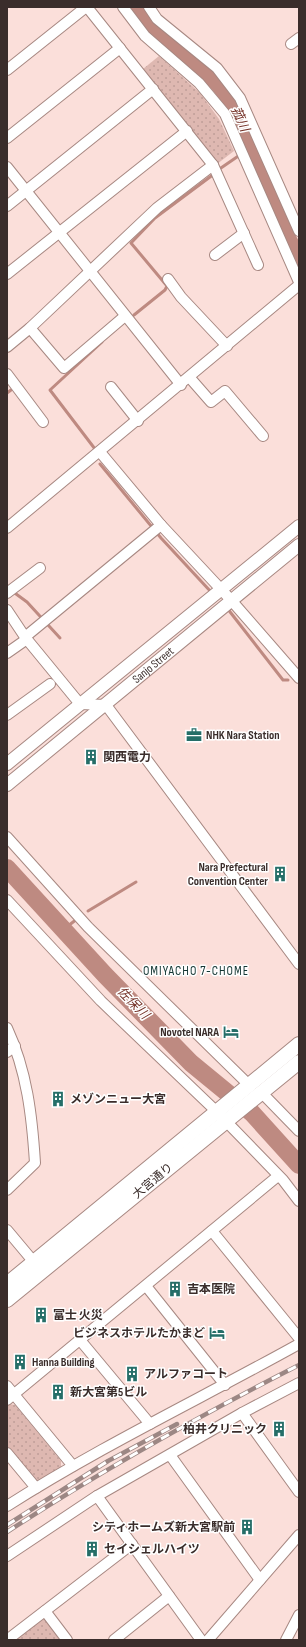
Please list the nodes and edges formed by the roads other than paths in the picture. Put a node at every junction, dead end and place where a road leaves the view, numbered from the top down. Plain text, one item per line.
1 (87, 7) edge
2 (123, 7) edge
3 (149, 7) edge
4 (120, 48) junction
5 (7, 70) edge
6 (153, 89) junction
7 (186, 131) junction
8 (7, 138) edge
9 (213, 165) junction
10 (7, 167) edge
11 (26, 191) junction
12 (7, 206) edge
13 (299, 231) edge
14 (59, 232) junction
15 (244, 233) junction
16 (215, 255) dead end
17 (258, 265) dead end
18 (90, 271) junction
19 (7, 274) edge
20 (168, 279) dead end
21 (299, 282) edge
22 (299, 285) edge
23 (125, 316) junction
24 (30, 328) junction
25 (227, 346) junction
26 (7, 347) edge
27 (7, 374) edge
28 (190, 378) junction
29 (181, 385) junction
30 (111, 387) dead end
31 (138, 421) junction
32 (43, 422) dead end
33 (263, 436) dead end
34 (100, 452) junction
35 (161, 525) junction
36 (299, 526) edge
37 (7, 528) edge
38 (299, 545) edge
39 (40, 568) dead end
40 (220, 589) junction
41 (7, 593) edge
42 (231, 600) junction
43 (7, 610) edge
44 (26, 638) junction
45 (7, 653) edge
46 (299, 678) edge
47 (50, 684) dead end
48 (80, 704) junction
49 (106, 705) junction
50 (7, 715) edge
51 (7, 764) edge
52 (7, 785) edge
53 (7, 837) edge
54 (7, 900) edge
55 (299, 964) edge
56 (7, 1028) edge
57 (299, 1044) edge
58 (11, 1049) edge
59 (299, 1062) edge
60 (254, 1090) junction
61 (222, 1115) junction
62 (299, 1131) edge
63 (278, 1176) junction
64 (7, 1190) edge
65 (299, 1201) edge
66 (7, 1230) edge
67 (212, 1231) junction
68 (38, 1267) junction
69 (7, 1284) edge
70 (146, 1286) junction
71 (7, 1300) edge
72 (299, 1338) edge
73 (80, 1340) junction
74 (299, 1344) edge
75 (299, 1384) edge
76 (225, 1385) junction
77 (7, 1386) edge
78 (10, 1397) edge
79 (242, 1413) junction
80 (150, 1424) junction
81 (7, 1453) edge
82 (170, 1455) junction
83 (73, 1466) junction
84 (36, 1488) junction
85 (299, 1492) edge
86 (98, 1496) junction
87 (7, 1506) edge
88 (299, 1535) edge
89 (132, 1544) junction
90 (7, 1556) edge
91 (260, 1580) junction
92 (169, 1596) junction
93 (45, 1611) junction
94 (299, 1615) edge
95 (7, 1640) edge
96 (67, 1640) edge
97 (114, 1640) edge
98 (201, 1640) edge
99 (208, 1640) edge
100 (286, 1640) edge

1 - 4 street
1 - 5 street
2 - 21 street
3 - 13 street
4 - 6 street
4 - 8 street
6 - 7 street
6 - 11 street
7 - 9 street
7 - 14 street
9 - 15 street
9 - 18 street
10 - 11 street
11 - 12 street
11 - 14 street
14 - 18 street
14 - 19 street
15 - 16 street
15 - 17 street
18 - 23 street
18 - 24 street
20 - 25 street
22 - 25 street
23 - 24 street
23 - 29 street
24 - 26 street
25 - 28 street
27 - 32 street
28 - 29 street
28 - 33 street
29 - 31 street
30 - 31 street
31 - 34 street
34 - 35 street
34 - 37 street
35 - 40 street
35 - 44 street
36 - 40 main road, Sanjo Street
38 - 42 main road, Sanjo Street
39 - 41 street
40 - 42 street
40 - 48 main road, Sanjo Street
42 - 46 street
42 - 49 main road, Sanjo Street
43 - 44 street
44 - 45 street
44 - 48 street
47 - 50 street
48 - 49 street
48 - 51 main road, Sanjo Street
49 - 52 main road, Sanjo Street
49 - 55 street
53 - 60 street
54 - 61 street
56 - 58 street
57 - 60 highway, 大宮通り
58 - 64 street
59 - 60 highway, 大宮通り
60 - 61 highway, 大宮通り
60 - 62 street
61 - 63 street
61 - 68 highway, 大宮通り
63 - 65 street
63 - 67 street
66 - 68 street
67 - 70 street
67 - 72 street
68 - 69 highway, 大宮通り
68 - 71 highway, 大宮通り
70 - 73 street
70 - 76 street
73 - 78 street
73 - 80 street
74 - 76 street
75 - 79 street
76 - 80 street
77 - 78 street
78 - 83 street
79 - 82 street
79 - 85 street
80 - 83 street
81 - 84 street
82 - 86 street
82 - 91 street
83 - 84 street
84 - 87 street
86 - 89 street
86 - 90 street
88 - 91 street
89 - 92 street
89 - 93 street
91 - 99 street
92 - 97 street
92 - 98 street
93 - 95 street
93 - 96 street
94 - 100 street

